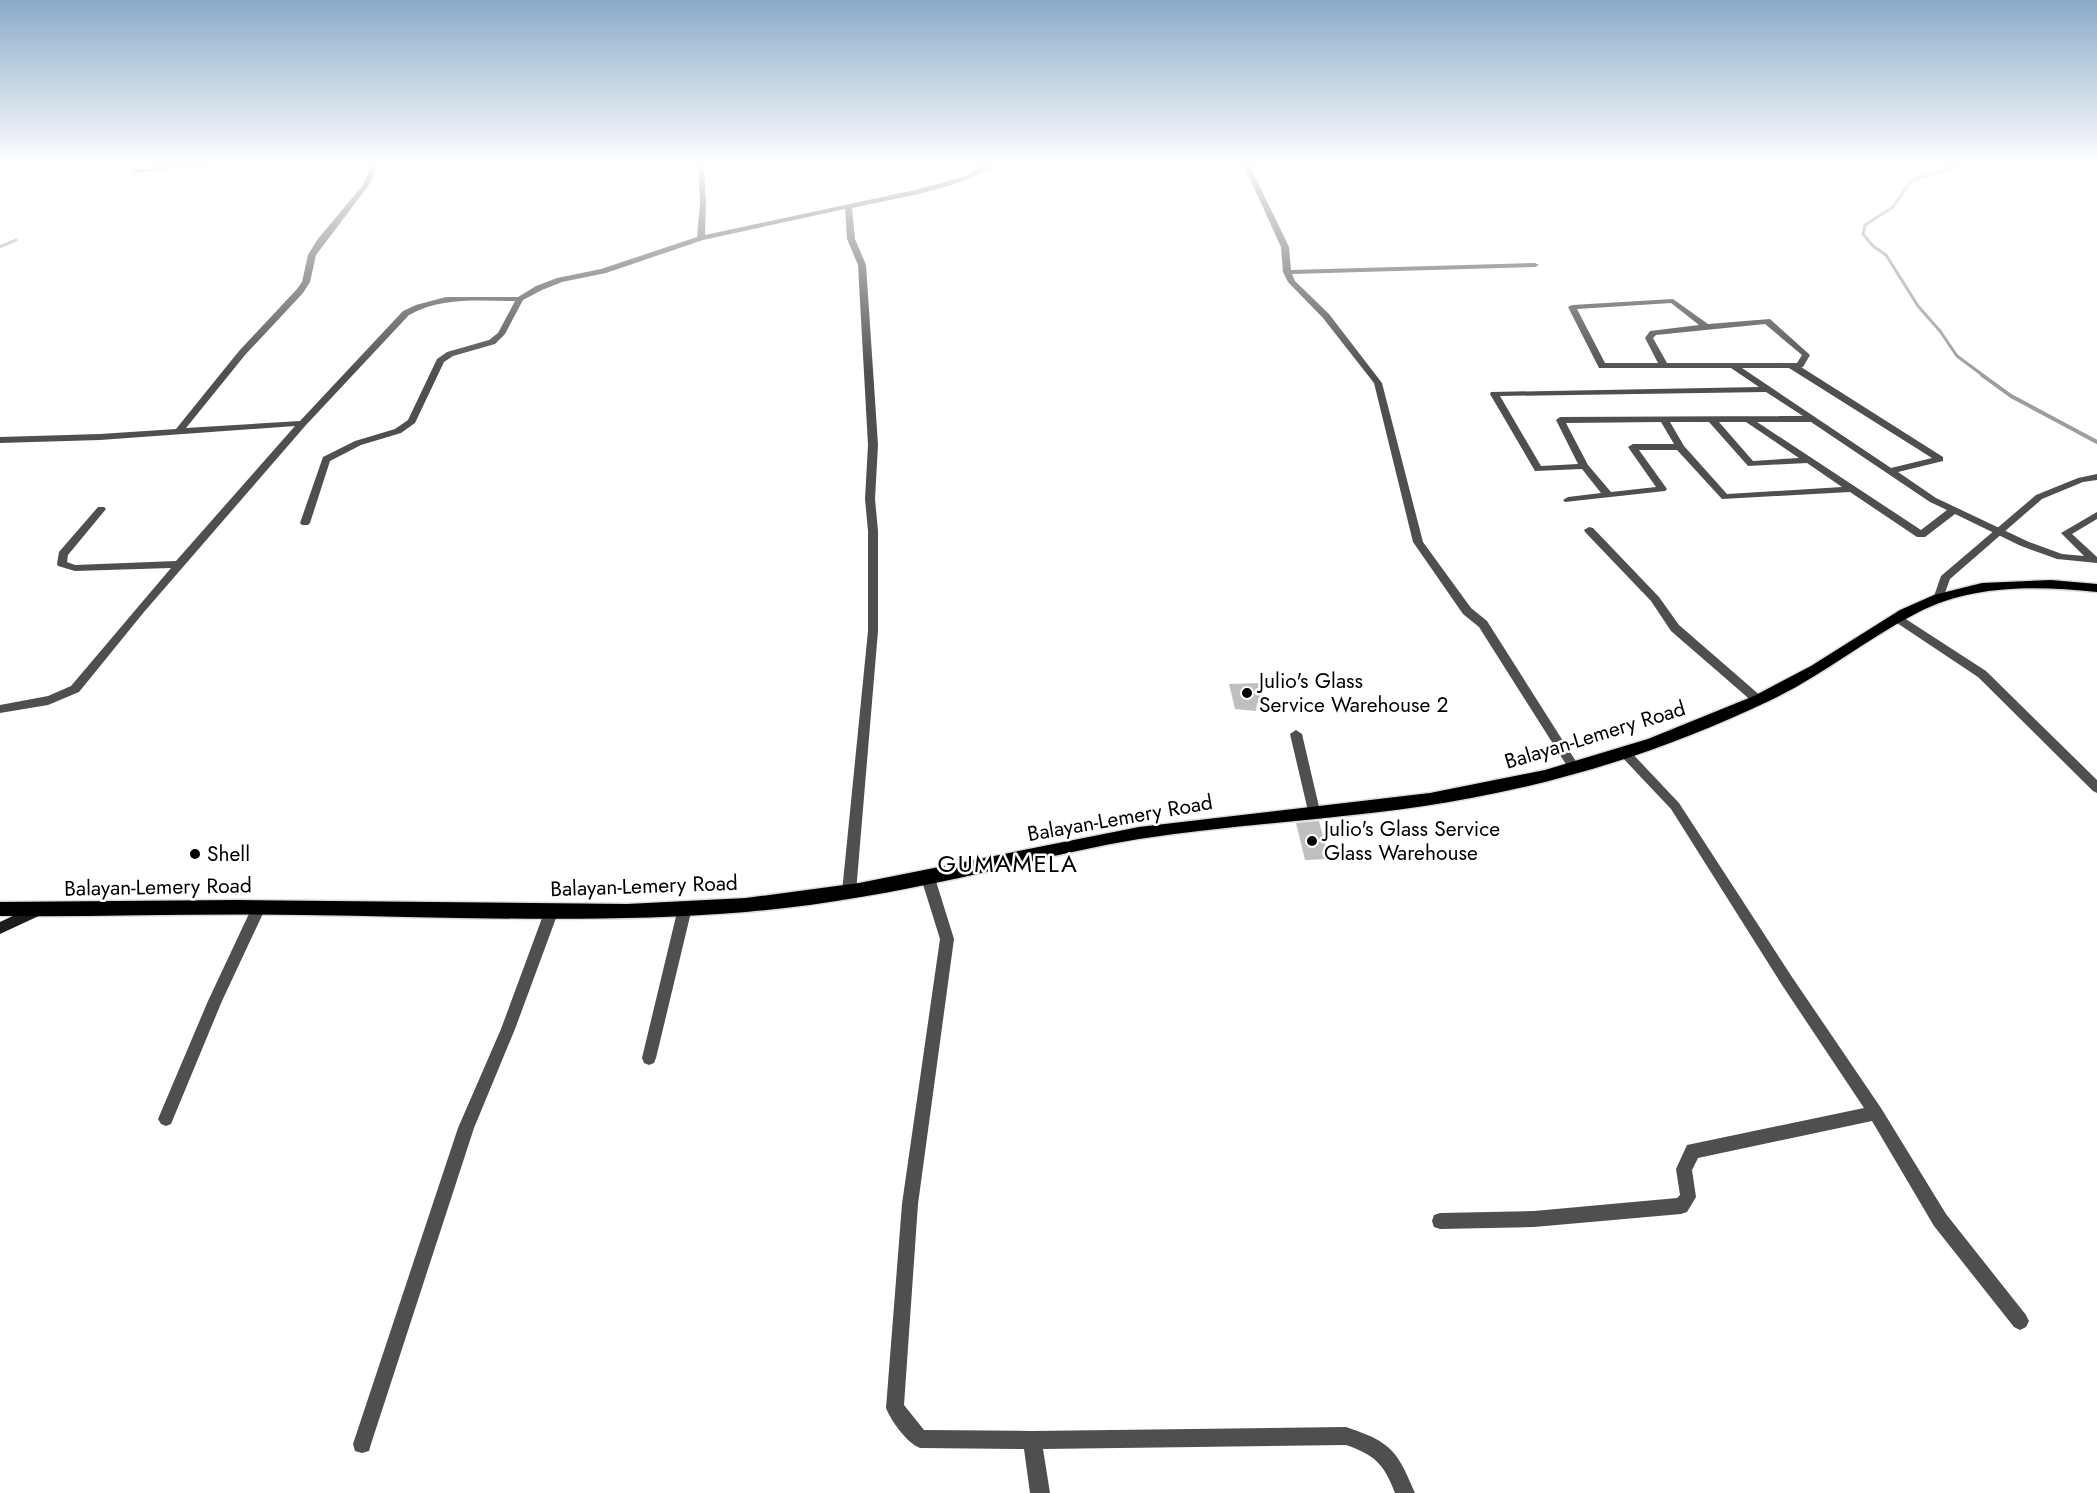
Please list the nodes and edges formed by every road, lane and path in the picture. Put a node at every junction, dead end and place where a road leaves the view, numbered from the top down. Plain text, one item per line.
1 (328, 234) edge
2 (701, 234) edge
3 (722, 234) edge
4 (851, 234) edge
5 (1279, 234) edge
6 (701, 238) junction
7 (1535, 265) dead end
8 (1287, 272) junction
9 (520, 299) junction
10 (1706, 327) junction
11 (1733, 365) junction
12 (1791, 365) junction
13 (1664, 366) junction
14 (1769, 389) junction
15 (1813, 419) junction
16 (1664, 420) junction
17 (1712, 420) junction
18 (1750, 421) junction
19 (303, 423) junction
20 (179, 431) junction
21 (0, 440) edge
22 (1680, 447) junction
23 (1809, 460) junction
24 (1584, 466) junction
25 (1890, 471) junction
26 (2097, 477) edge
27 (1852, 489) junction
28 (1607, 494) junction
29 (1568, 500) dead end
30 (101, 508) dead end
31 (1954, 510) junction
32 (2097, 515) edge
33 (305, 523) dead end
34 (1590, 531) dead end
35 (1998, 531) junction
36 (2096, 560) edge
37 (181, 564) junction
38 (2097, 588) edge
39 (1938, 598) junction
40 (1898, 618) junction
41 (1758, 700) junction
42 (0, 709) edge
43 (1296, 734) dead end
44 (1624, 752) junction
45 (1573, 766) junction
46 (2097, 788) edge
47 (1314, 811) junction
48 (928, 878) junction
49 (849, 892) junction
50 (259, 907) junction
51 (685, 908) junction
52 (0, 909) edge
53 (38, 910) junction
54 (552, 910) junction
55 (0, 928) edge
56 (649, 1059) dead end
57 (1876, 1113) junction
58 (166, 1119) dead end
59 (1440, 1221) dead end
60 (2020, 1321) dead end
61 (1032, 1440) junction
62 (362, 1444) dead end
63 (1040, 1493) edge
64 (1405, 1493) edge

1 - 20 street
2 - 6 street
3 - 6 street
4 - 49 street
5 - 8 street
6 - 9 street
7 - 8 street
8 - 45 street
9 - 19 street
9 - 33 street
10 - 12 street
10 - 13 street
10 - 13 street
11 - 12 street
11 - 13 street
11 - 14 street
12 - 25 street
14 - 15 street
14 - 24 street
15 - 18 street
15 - 25 street
16 - 17 street
16 - 22 street
16 - 24 street
17 - 18 street
17 - 23 street
18 - 23 street
19 - 20 street
19 - 37 street
20 - 21 street
22 - 27 street
22 - 28 street
23 - 27 street
24 - 28 street
25 - 31 street
26 - 35 street
27 - 31 street
28 - 29 street
30 - 37 street
31 - 35 street
32 - 36 street
34 - 41 street
35 - 36 street
35 - 39 street
37 - 42 street
38 - 39 main road, Balayan-Lemery Road
39 - 40 main road, Balayan-Lemery Road
40 - 41 main road, Balayan-Lemery Road
40 - 46 street
41 - 44 main road, Balayan-Lemery Road
43 - 47 street
44 - 45 main road, Balayan-Lemery Road
44 - 57 street
45 - 47 main road, Balayan-Lemery Road
47 - 48 main road, Balayan-Lemery Road
48 - 49 main road, Balayan-Lemery Road
48 - 61 street
49 - 51 main road, Balayan-Lemery Road
50 - 53 main road, Balayan-Lemery Road
50 - 54 main road, Balayan-Lemery Road
50 - 58 street
51 - 54 main road, Balayan-Lemery Road
51 - 56 street
52 - 53 main road, Balayan-Lemery Road
53 - 55 main road
54 - 62 street
57 - 59 street
57 - 60 street
61 - 63 street
61 - 64 street

